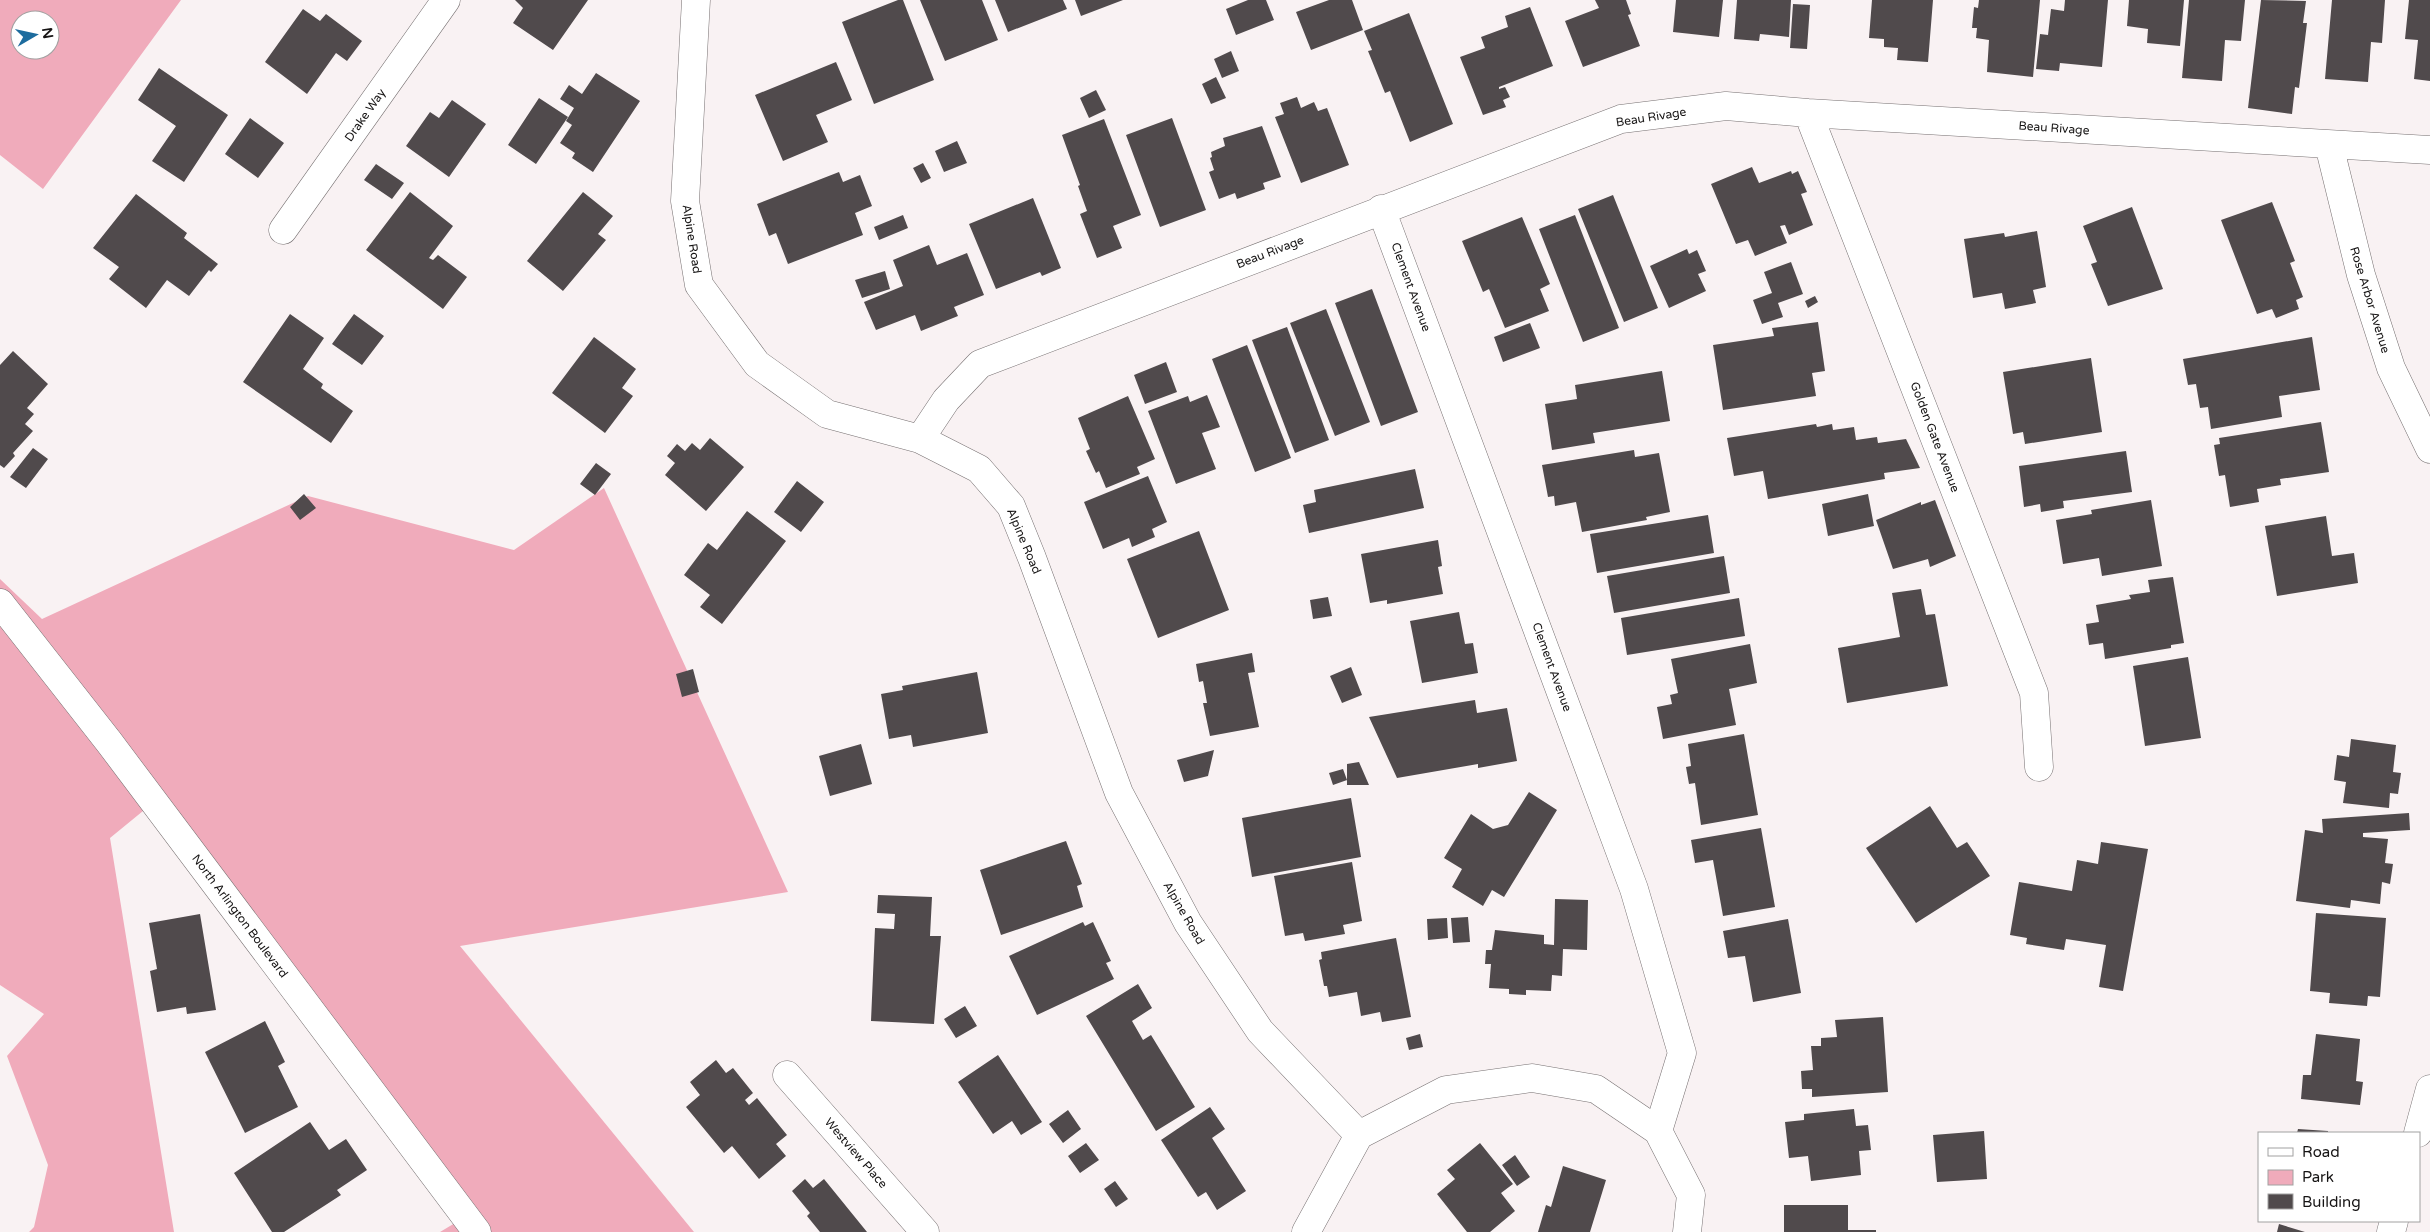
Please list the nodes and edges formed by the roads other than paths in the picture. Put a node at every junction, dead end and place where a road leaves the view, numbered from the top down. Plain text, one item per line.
1 (446, 0) edge
2 (696, 0) edge
3 (1808, 113) junction
4 (2329, 145) junction
5 (2430, 150) edge
6 (1381, 209) junction
7 (283, 230) dead end
8 (920, 439) junction
9 (2430, 449) edge
10 (0, 603) edge
11 (2039, 767) dead end
12 (788, 1075) dead end
13 (2430, 1089) edge
14 (1658, 1130) junction
15 (2418, 1132) edge
16 (1359, 1135) junction
17 (477, 1232) edge
18 (925, 1232) edge
19 (1306, 1232) edge
20 (1687, 1232) edge

1 - 7 street, Drake Way
2 - 8 street, Alpine Road
3 - 4 street, Beau Rivage
3 - 6 street, Beau Rivage
3 - 11 street, Golden Gate Avenue
4 - 5 street, Beau Rivage
4 - 9 street, Rose Arbor Avenue
6 - 8 street, Beau Rivage
6 - 14 street, Clement Avenue
8 - 16 street, Alpine Road
10 - 17 street, North Arlington Boulevard
12 - 18 street, Westview Place
13 - 15 street
14 - 16 street
14 - 20 street
16 - 19 street

